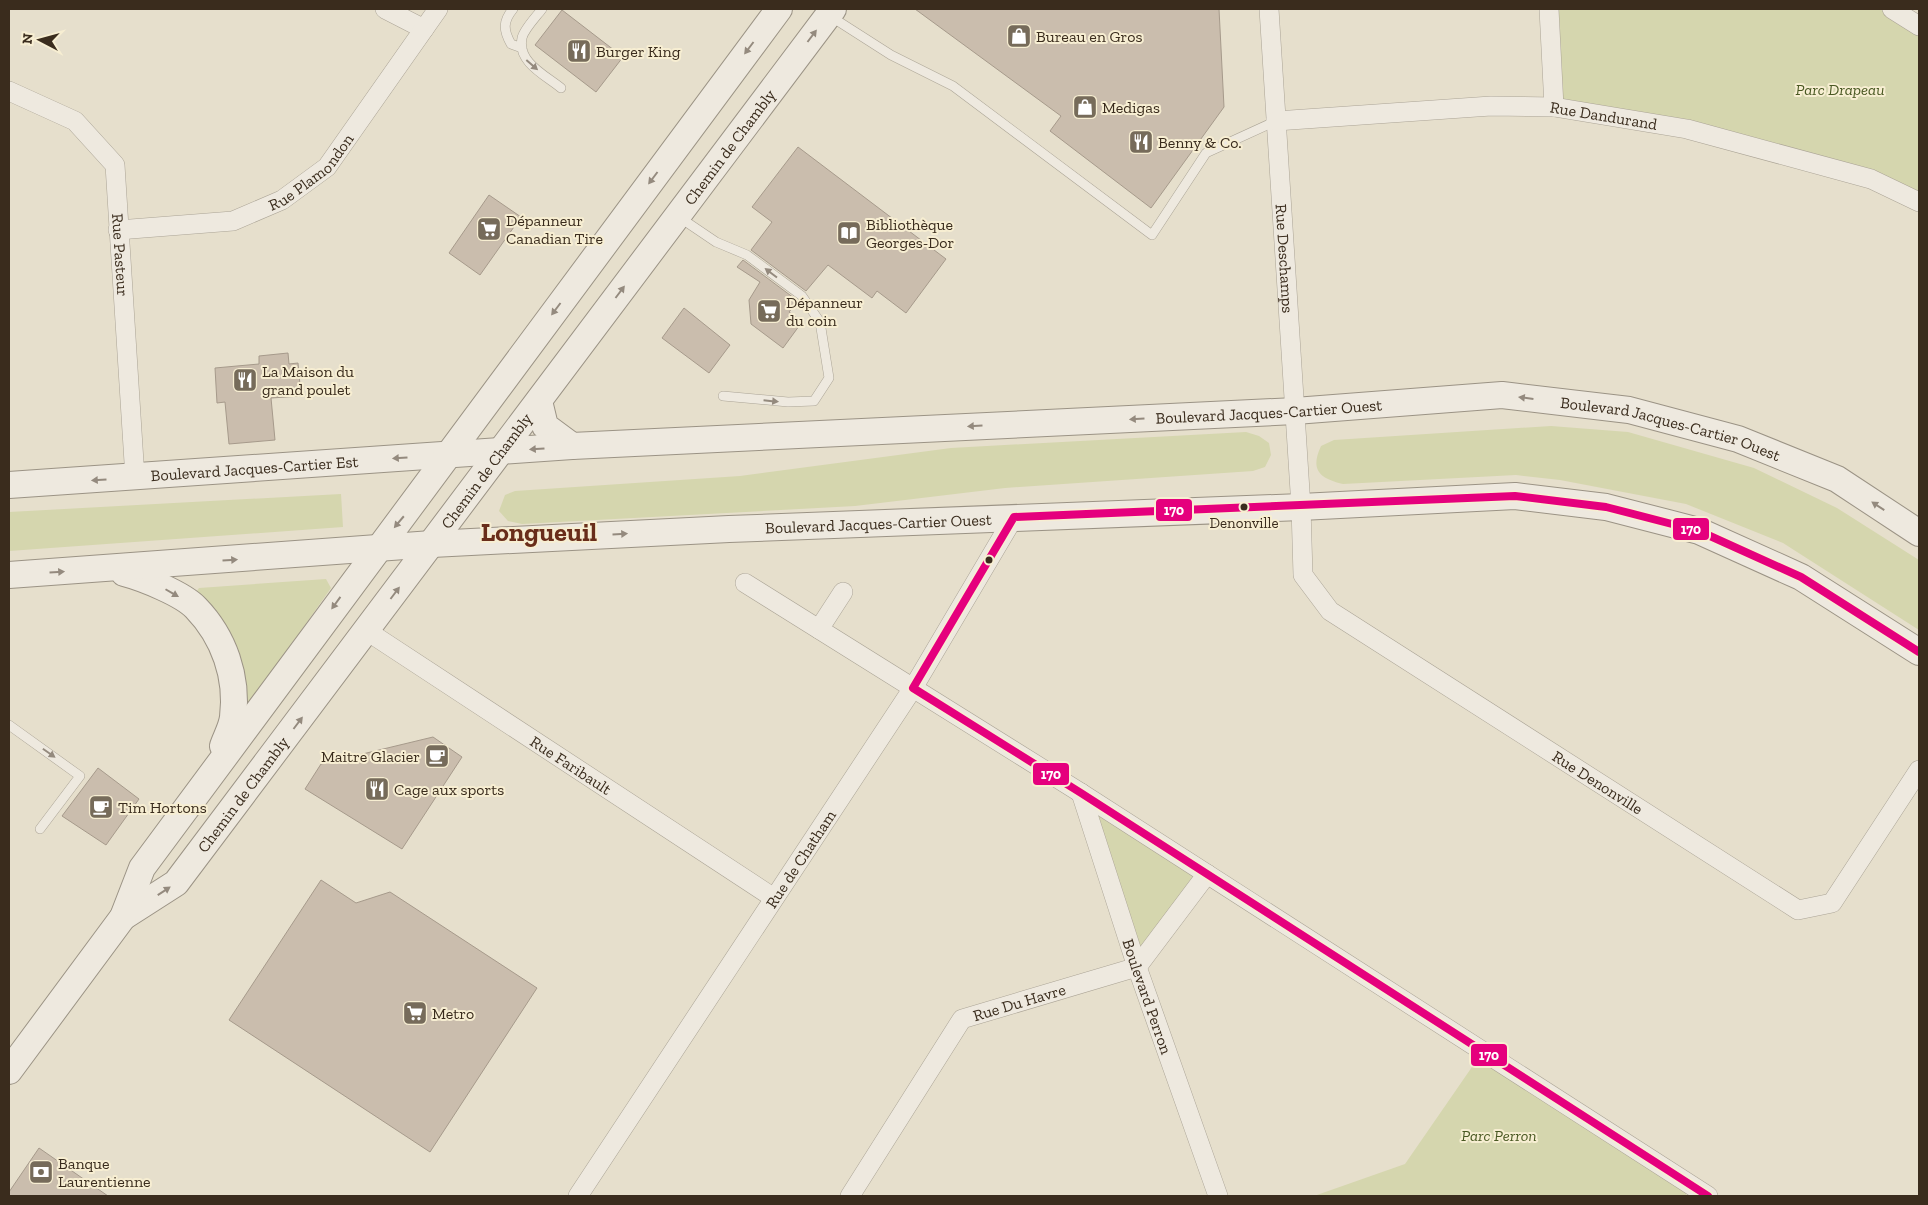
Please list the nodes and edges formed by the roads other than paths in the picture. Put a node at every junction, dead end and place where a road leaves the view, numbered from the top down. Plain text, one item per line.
1 (386, 9) edge
2 (438, 9) edge
3 (514, 9) edge
4 (542, 9) edge
5 (779, 9) edge
6 (1270, 9) edge
7 (1549, 9) edge
8 (1892, 9) edge
9 (830, 12) edge
10 (1919, 26) edge
11 (424, 29) junction
12 (522, 48) junction
13 (561, 88) dead end
14 (9, 90) edge
15 (1554, 106) junction
16 (1276, 120) junction
17 (1919, 202) edge
18 (678, 216) junction
19 (118, 230) junction
20 (723, 396) dead end
21 (539, 401) junction
22 (1294, 411) junction
23 (572, 446) junction
24 (502, 451) junction
25 (447, 454) junction
26 (135, 478) junction
27 (9, 485) edge
28 (1302, 507) junction
29 (1014, 517) junction
30 (1919, 533) edge
31 (432, 544) junction
32 (376, 550) junction
33 (112, 569) junction
34 (9, 575) edge
35 (745, 583) dead end
36 (843, 592) dead end
37 (818, 629) junction
38 (367, 632) junction
39 (1919, 652) edge
40 (912, 688) junction
41 (9, 725) edge
42 (216, 768) junction
43 (1919, 770) edge
44 (1081, 793) junction
45 (40, 829) dead end
46 (1207, 874) junction
47 (774, 898) junction
48 (123, 917) junction
49 (1137, 967) junction
50 (9, 1071) edge
51 (1689, 1191) edge
52 (578, 1196) edge
53 (850, 1196) edge
54 (1218, 1196) edge
55 (1708, 1196) edge

1 - 11 street
2 - 11 street, Rue Plamondon
3 - 12 lane
4 - 12 lane
5 -> 25 main road, Chemin de Chambly
6 - 16 street, Rue Deschamps
7 - 15 street
8 - 10 street
9 - 16 lane
18 -> 9 main road, Chemin de Chambly
11 - 19 street, Rue Plamondon
12 -> 13 lane
14 - 19 street, Rue Pasteur
15 - 16 street, Rue Dandurand
15 - 17 street, Rue Dandurand
16 - 22 street, Rue Deschamps
20 -> 18 lane
21 -> 18 main road, Chemin de Chambly
19 - 26 street, Rue Pasteur
21 - 23 main road
21 - 24 main road, Chemin de Chambly
22 -> 23 main road, Boulevard Jacques-Cartier Ouest
22 - 28 street, Rue Deschamps
30 -> 22 main road, Boulevard Jacques-Cartier Ouest
23 -> 24 main road, Boulevard Jacques-Cartier Ouest
24 - 25 main road, Boulevard Jacques-Cartier Est
24 - 31 main road, Chemin de Chambly
25 -> 26 main road, Boulevard Jacques-Cartier Est
25 -> 32 main road, Chemin de Chambly
26 -> 27 main road, Boulevard Jacques-Cartier Est
28 - 29 main road, Boulevard Jacques-Cartier Ouest
28 - 39 main road, Boulevard Jacques-Cartier Ouest
28 - 43 street, Rue Denonville
31 -> 29 main road, Boulevard Jacques-Cartier Ouest
29 - 40 street, Rue de Chatham
31 - 32 main road
38 -> 31 main road, Chemin de Chambly
33 -> 32 main road
32 -> 42 main road, Chemin de Chambly
34 -> 33 main road
33 -> 42 main road
35 - 37 street
36 - 37 street
37 - 40 street
38 - 47 street, Rue Faribault
48 -> 38 main road, Chemin de Chambly
40 - 44 street
40 - 47 street, Rue de Chatham
41 -> 45 lane
42 - 48 main road, Chemin de Chambly
44 - 46 street
44 - 49 street, Boulevard Perron
46 - 49 street
46 - 51 street
47 - 52 street, Rue de Chatham
48 - 50 main road, Chemin de Chambly
49 - 53 street, Rue Du Havre
49 - 54 street, Boulevard Perron
51 - 55 street

